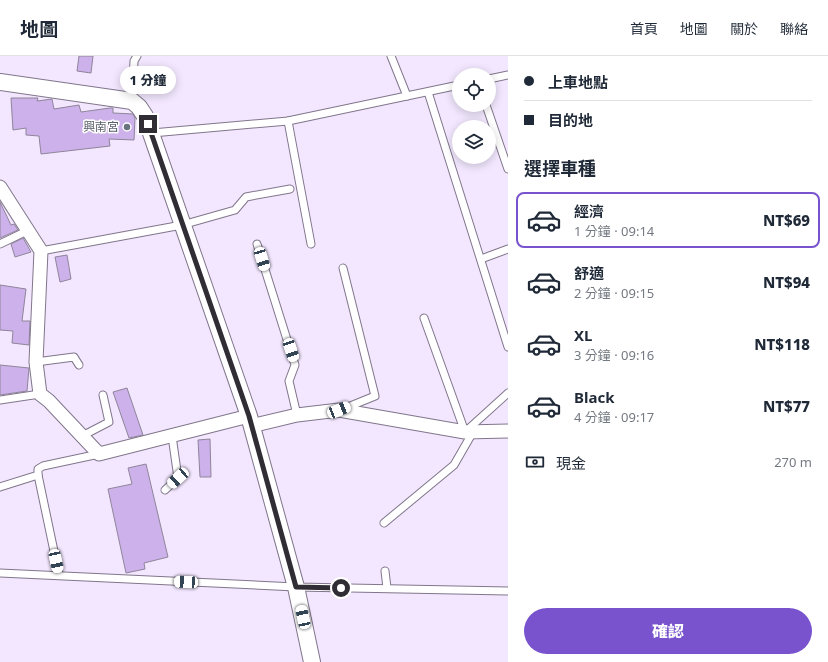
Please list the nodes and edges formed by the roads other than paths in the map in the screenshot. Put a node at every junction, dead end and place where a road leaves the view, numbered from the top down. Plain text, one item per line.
1 (136, 56) edge
2 (391, 56) edge
3 (508, 75) edge
4 (496, 78) edge
5 (0, 82) edge
6 (452, 87) edge
7 (428, 92) junction
8 (407, 96) junction
9 (132, 101) junction
10 (488, 112) edge
11 (288, 121) junction
12 (152, 133) junction
13 (508, 169) edge
14 (0, 187) edge
15 (290, 189) dead end
16 (182, 225) junction
17 (29, 230) junction
18 (0, 244) edge
19 (257, 244) dead end
20 (311, 244) dead end
21 (508, 249) edge
22 (41, 251) junction
23 (481, 259) junction
24 (342, 268) dead end
25 (424, 318) dead end
26 (505, 325) edge
27 (508, 348) edge
28 (36, 362) junction
29 (79, 365) dead end
30 (508, 393) edge
31 (40, 394) junction
32 (104, 395) dead end
33 (0, 400) edge
34 (339, 410) junction
35 (297, 415) junction
36 (250, 421) junction
37 (508, 431) edge
38 (469, 432) junction
39 (82, 436) junction
40 (172, 436) junction
41 (99, 454) junction
42 (38, 475) junction
43 (0, 487) edge
44 (165, 490) dead end
45 (384, 523) dead end
46 (385, 571) dead end
47 (0, 573) edge
48 (59, 575) junction
49 (296, 587) junction
50 (387, 588) junction
51 (508, 590) edge
52 (312, 662) edge

1 - 9 lane
2 - 8 lane
3 - 4 lane
5 - 9 street
6 - 7 lane
7 - 8 lane
7 - 23 lane
8 - 11 lane
9 - 12 street
10 - 13 lane
11 - 12 lane
11 - 20 lane
12 - 16 street
14 - 17 street
15 - 16 lane
16 - 22 lane
16 - 36 street
17 - 18 lane
17 - 22 street
19 - 35 lane
21 - 23 lane
22 - 28 street
23 - 26 lane
24 - 34 lane
25 - 38 lane
26 - 27 lane
28 - 29 lane
28 - 31 street
30 - 38 lane
31 - 33 lane
31 - 39 street
32 - 39 lane
34 - 35 street
34 - 38 street
35 - 36 street
36 - 40 street
36 - 49 street
37 - 38 street
38 - 45 lane
39 - 41 street
40 - 41 street
40 - 44 lane
41 - 42 lane
42 - 43 lane
42 - 48 lane
46 - 50 lane
47 - 48 lane
48 - 49 lane
49 - 50 lane
49 - 52 street
50 - 51 lane

